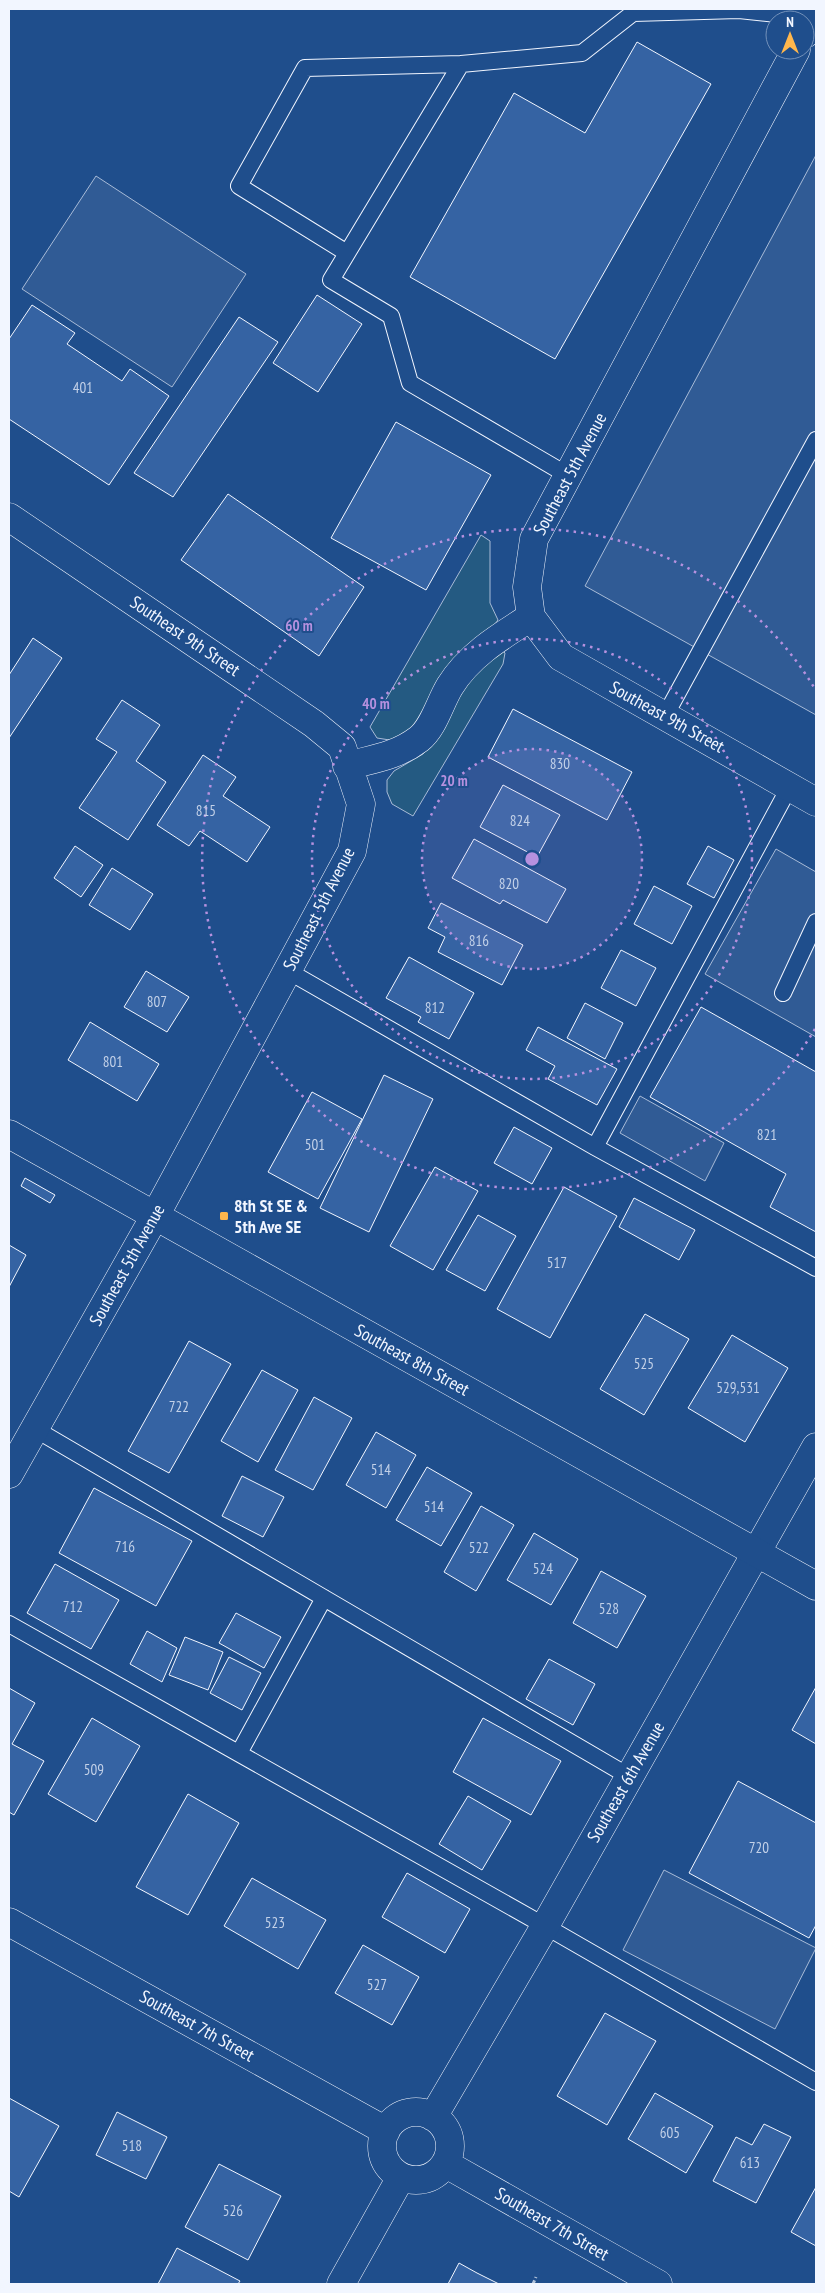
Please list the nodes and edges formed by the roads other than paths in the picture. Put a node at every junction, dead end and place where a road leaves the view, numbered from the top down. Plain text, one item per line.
1 (765, 14) edge
2 (791, 60) edge
3 (461, 64) junction
4 (347, 253) junction
5 (816, 440) edge
6 (569, 476) junction
7 (9, 518) edge
8 (532, 617) junction
9 (665, 716) junction
10 (348, 766) junction
11 (790, 786) junction
12 (816, 800) edge
13 (816, 922) edge
14 (288, 970) junction
15 (783, 993) dead end
16 (9, 1134) edge
17 (595, 1147) junction
18 (155, 1216) junction
19 (816, 1268) edge
20 (34, 1429) junction
21 (816, 1446) edge
22 (9, 1474) edge
23 (756, 1552) junction
24 (816, 1586) edge
25 (324, 1598) junction
26 (9, 1624) edge
27 (239, 1753) junction
28 (630, 1777) junction
29 (9, 1922) edge
30 (545, 1926) junction
31 (816, 2082) edge
32 (433, 2117) junction
33 (386, 2131) junction
34 (446, 2164) junction
35 (401, 2176) junction
36 (341, 2284) edge
37 (658, 2284) edge

1 - 3 lane
2 - 6 street, Southeast 5th Avenue
3 - 4 lane
3 - 4 lane
4 - 6 lane
5 - 9 lane
6 - 8 street, Southeast 5th Avenue
7 - 10 street, Southeast 9th Street
8 - 9 street, Southeast 9th Street
8 - 10 street
9 - 11 street, Southeast 9th Street
10 - 14 street, Southeast 5th Avenue
11 - 12 street, Southeast 9th Street
11 - 17 lane
13 - 15 lane
14 - 17 lane
14 - 18 street, Southeast 5th Avenue
16 - 18 street, Southeast 8th Street
17 - 19 lane
18 - 20 street, Southeast 5th Avenue
18 - 23 street, Southeast 8th Street
20 - 22 street, Southeast 5th Avenue
20 - 25 lane
21 - 23 street, Southeast 6th Avenue
23 - 24 street, Southeast 8th Street
23 - 28 street, Southeast 6th Avenue
25 - 27 lane
25 - 28 lane
26 - 27 lane
27 - 30 lane
28 - 30 street, Southeast 6th Avenue
29 - 33 street, Southeast 7th Street
30 - 31 lane
30 - 32 street, Southeast 6th Avenue
32 - 33 street
32 - 34 street
33 - 35 street
34 - 35 street
34 - 37 street, Southeast 7th Street
35 - 36 street

